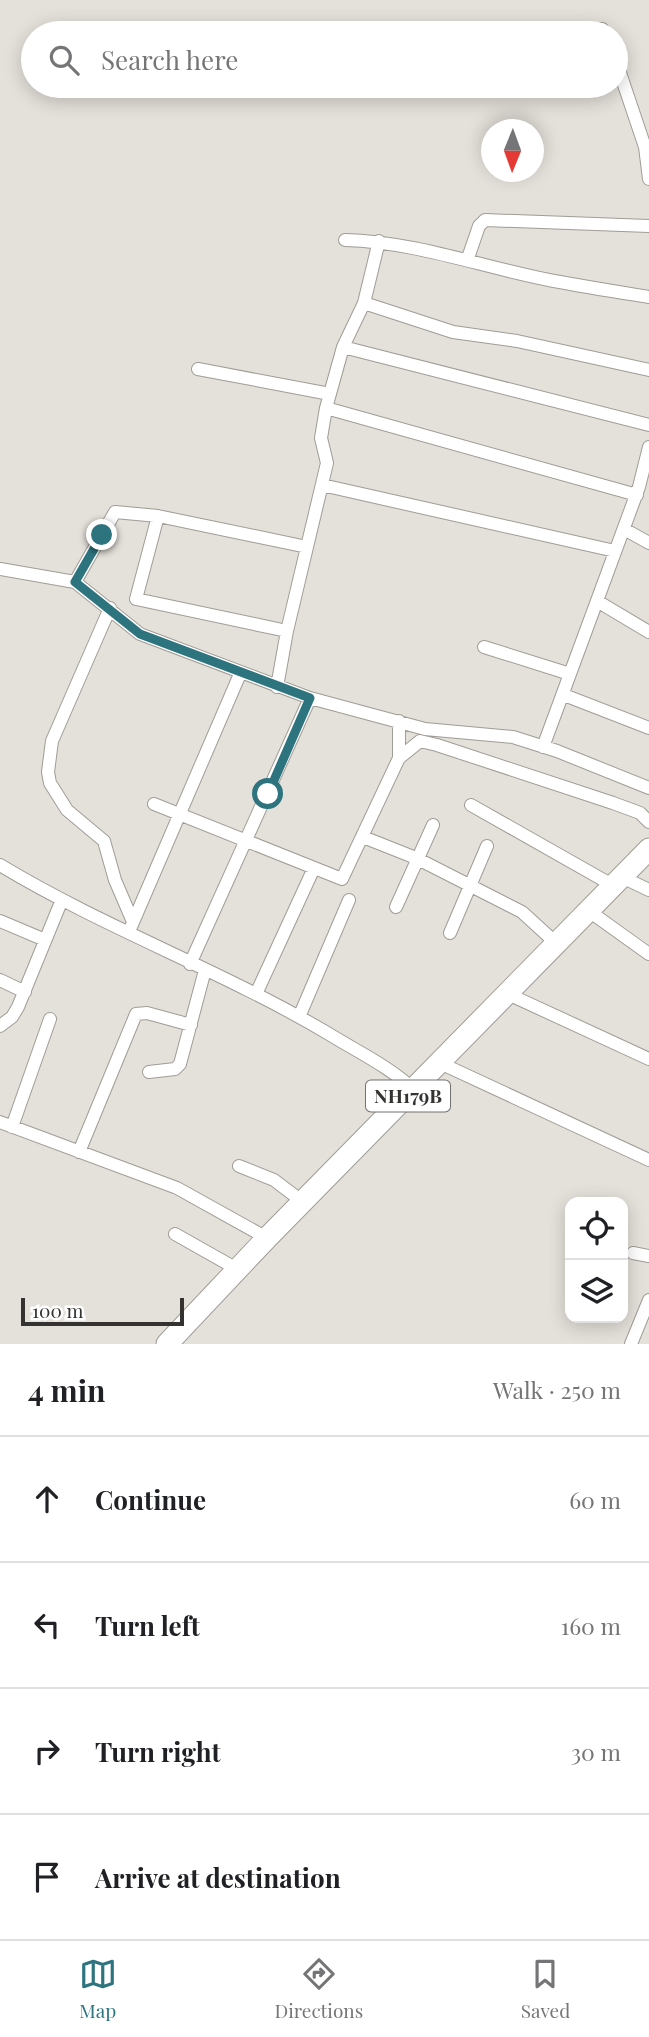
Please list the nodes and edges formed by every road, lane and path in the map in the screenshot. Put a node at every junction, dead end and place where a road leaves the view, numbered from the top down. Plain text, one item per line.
1 (628, 97) edge
2 (649, 180) edge
3 (649, 226) edge
4 (345, 240) dead end
5 (379, 241) junction
6 (468, 258) junction
7 (649, 297) edge
8 (364, 303) junction
9 (344, 347) junction
10 (198, 369) dead end
11 (649, 370) edge
12 (330, 394) junction
13 (326, 408) junction
14 (649, 425) edge
15 (649, 447) edge
16 (322, 485) junction
17 (642, 491) edge
18 (158, 516) junction
19 (624, 529) junction
20 (649, 543) edge
21 (307, 547) junction
22 (615, 551) junction
23 (0, 569) edge
24 (75, 582) junction
25 (597, 601) junction
26 (110, 608) junction
27 (287, 631) junction
28 (649, 632) edge
29 (484, 647) dead end
30 (240, 674) junction
31 (570, 674) junction
32 (277, 687) junction
33 (564, 695) junction
34 (310, 698) junction
35 (400, 721) junction
36 (649, 728) edge
37 (543, 747) junction
38 (399, 758) junction
39 (649, 788) edge
40 (154, 804) dead end
41 (471, 805) dead end
42 (179, 814) junction
43 (649, 822) edge
44 (433, 825) dead end
45 (363, 837) junction
46 (247, 841) junction
47 (487, 846) dead end
48 (649, 849) edge
49 (416, 858) junction
50 (0, 865) edge
51 (314, 868) junction
52 (618, 882) junction
53 (468, 885) junction
54 (649, 890) edge
55 (349, 900) dead end
56 (61, 902) junction
57 (396, 907) dead end
58 (589, 911) junction
59 (0, 921) edge
60 (131, 928) junction
61 (450, 933) dead end
62 (45, 940) junction
63 (557, 944) junction
64 (649, 954) edge
65 (190, 964) junction
66 (205, 970) junction
67 (0, 980) edge
68 (24, 992) junction
69 (256, 994) junction
70 (508, 994) junction
71 (299, 1017) junction
72 (50, 1019) dead end
73 (191, 1025) junction
74 (0, 1026) edge
75 (649, 1059) edge
76 (440, 1063) junction
77 (149, 1072) dead end
78 (414, 1090) junction
79 (6, 1125) edge
80 (79, 1152) junction
81 (649, 1160) edge
82 (240, 1166) dead end
83 (303, 1202) junction
84 (175, 1234) dead end
85 (267, 1238) junction
86 (633, 1252) dead end
87 (649, 1256) edge
88 (237, 1269) junction
89 (649, 1300) edge
90 (167, 1344) edge
91 (631, 1344) edge

1 - 2 street
3 - 6 street
4 - 5 street
5 - 6 street
5 - 8 street
6 - 7 street
8 - 9 street
8 - 11 street
9 - 12 street
9 - 14 street
10 - 12 street
12 - 13 street
13 - 16 street
13 - 17 street
15 - 17 street
16 - 21 street
16 - 22 street
17 - 19 street
18 - 21 street
18 - 24 street
18 - 27 street
19 - 20 street
19 - 22 street
21 - 27 street
22 - 25 street
23 - 24 street
24 - 26 street
25 - 28 street
25 - 31 street
26 - 30 street
26 - 60 street
27 - 32 street
29 - 31 street
30 - 32 street
30 - 42 street
31 - 33 street
32 - 34 street
33 - 36 street
33 - 37 street
34 - 35 street
34 - 46 street
35 - 37 street
35 - 38 street
37 - 39 street
38 - 43 street
38 - 45 street
40 - 42 street
41 - 52 street
42 - 46 street
42 - 60 street
44 - 49 street
45 - 49 street
45 - 51 street
46 - 51 street
46 - 65 street
47 - 53 street
48 - 52 highway, NH179B
49 - 53 street
49 - 57 street
50 - 56 street
51 - 69 street
52 - 54 street
52 - 58 highway, NH179B
53 - 61 street
53 - 63 street
55 - 71 street
56 - 60 street
56 - 62 street
58 - 63 highway, NH179B
58 - 64 street
59 - 62 street
60 - 65 street
62 - 68 street
63 - 70 highway, NH179B
65 - 66 street
66 - 69 street
66 - 73 street
67 - 68 street
68 - 74 street
69 - 71 street
70 - 75 street
70 - 76 highway, NH179B
71 - 78 street
72 - 79 street
73 - 77 street
73 - 80 street
76 - 78 highway, NH179B
76 - 81 street
78 - 83 highway, NH179B
79 - 80 street
80 - 85 street
82 - 83 street
83 - 85 highway, NH179B
84 - 88 street
85 - 88 highway, NH179B
86 - 87 street
88 - 90 highway, NH179B
89 - 91 street

